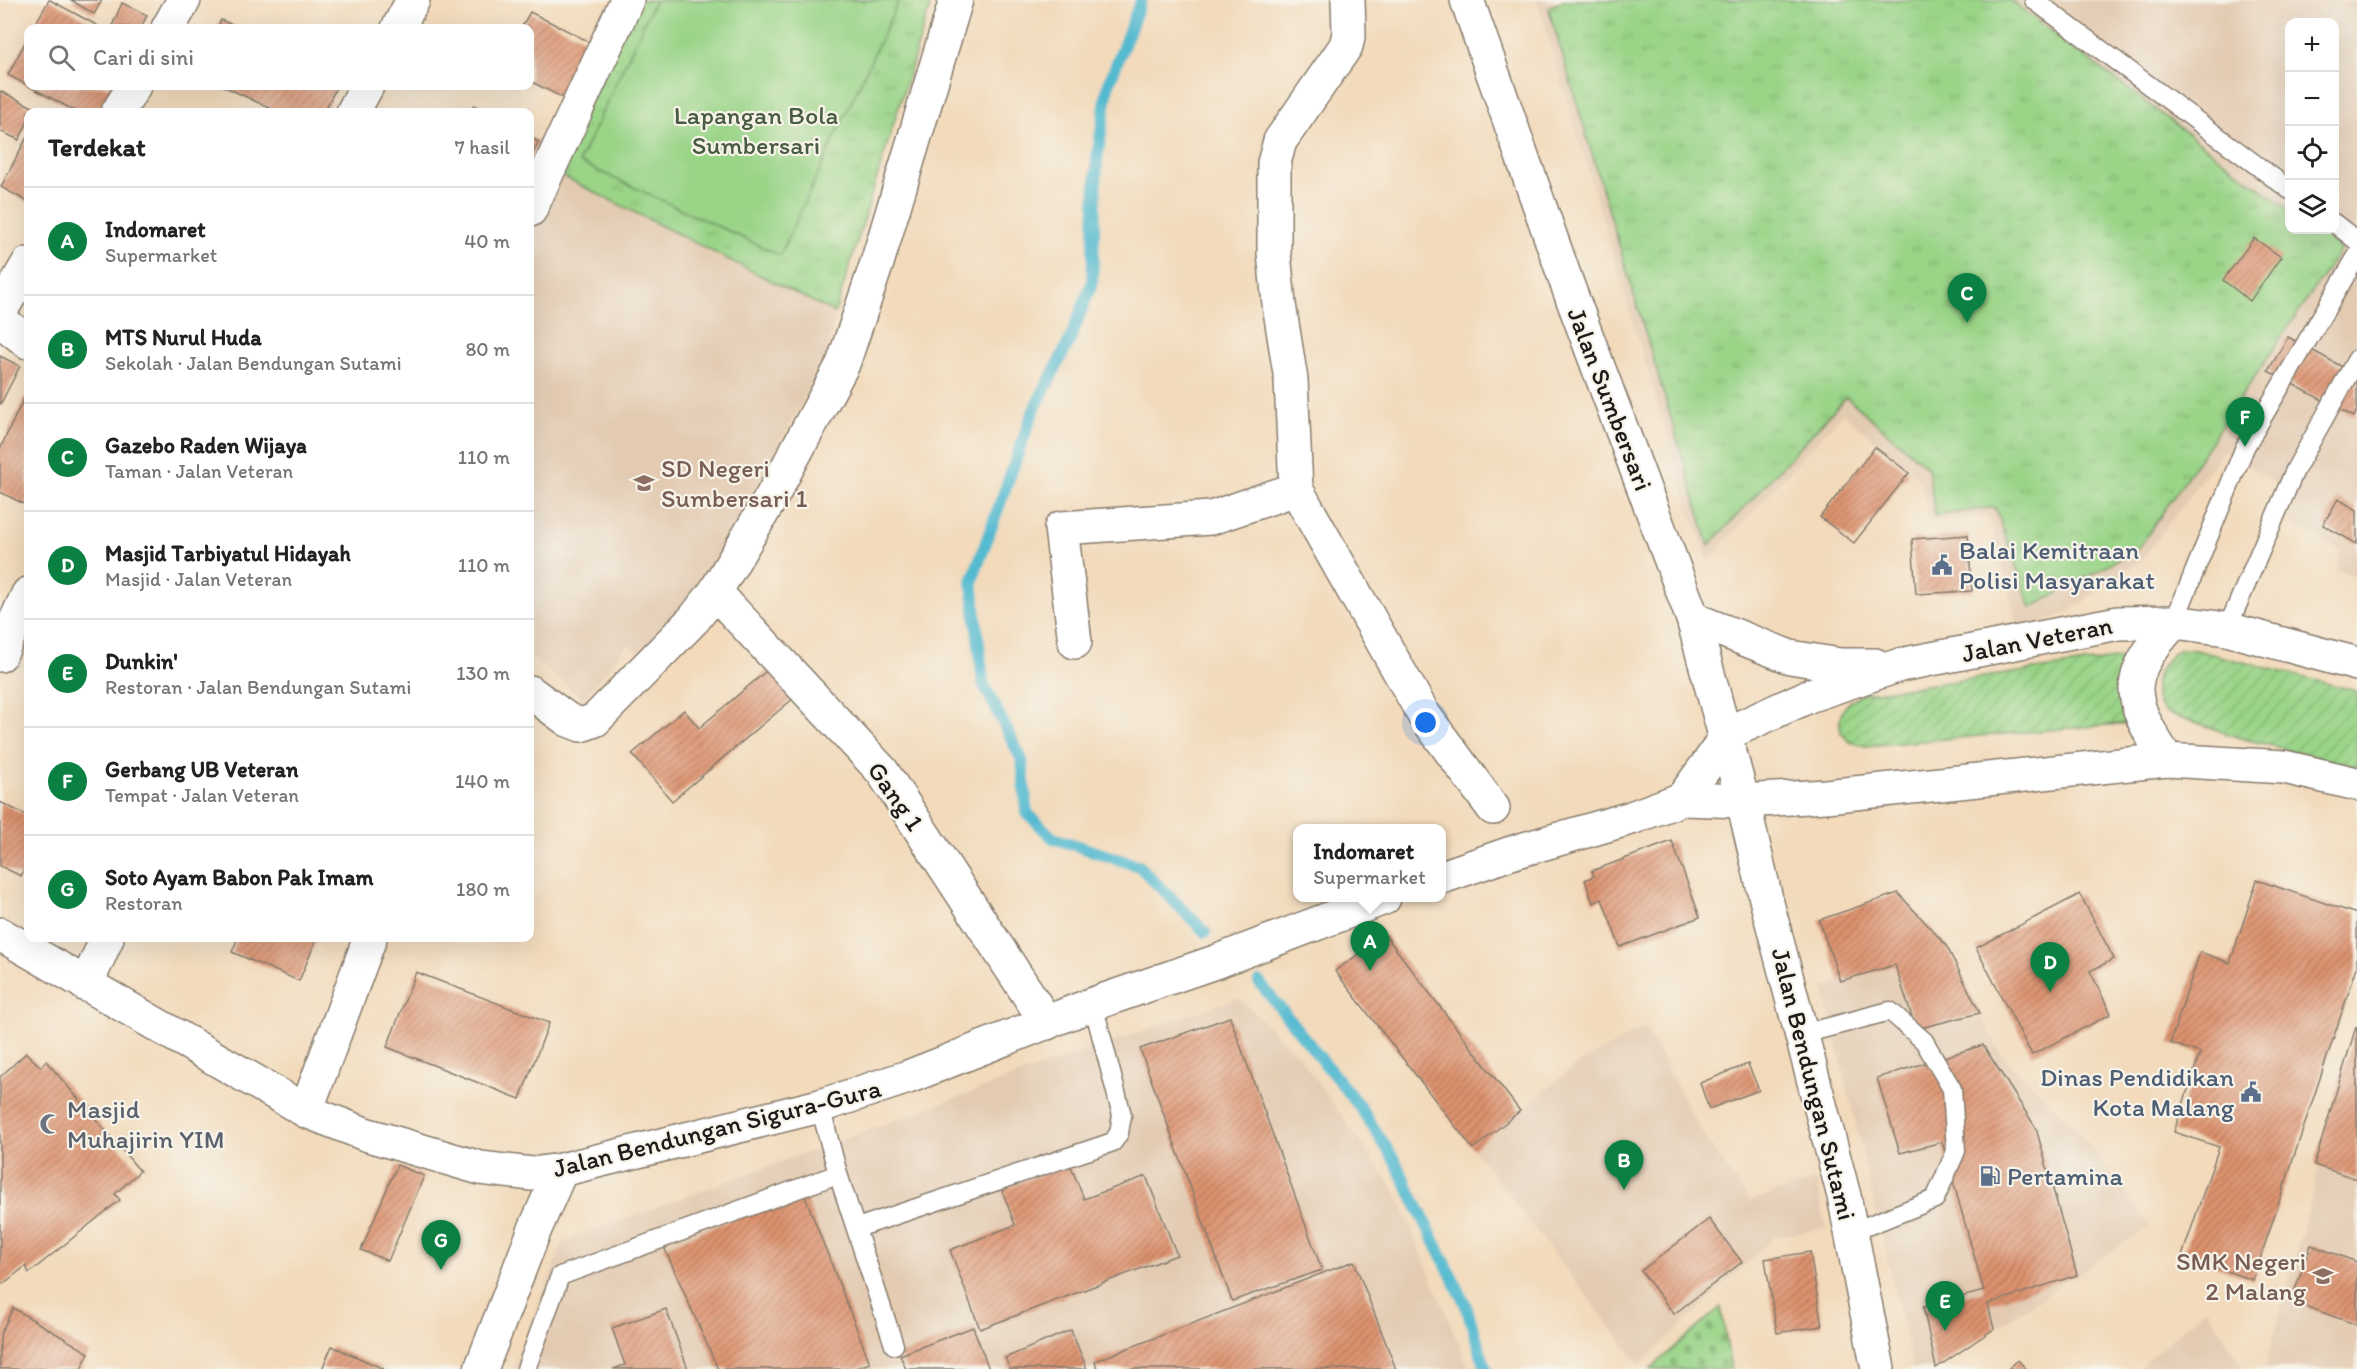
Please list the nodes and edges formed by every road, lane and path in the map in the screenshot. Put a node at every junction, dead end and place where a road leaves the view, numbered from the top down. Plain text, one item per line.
1 (184, 0) edge
2 (413, 0) edge
3 (627, 0) edge
4 (956, 0) edge
5 (1348, 0) edge
6 (1467, 0) edge
7 (2034, 0) edge
8 (170, 24) edge
9 (400, 24) edge
10 (132, 90) edge
11 (366, 90) edge
12 (120, 108) edge
13 (355, 108) edge
14 (2285, 187) edge
15 (534, 201) edge
16 (2339, 227) edge
17 (2357, 240) edge
18 (2357, 256) edge
19 (24, 271) edge
20 (0, 312) edge
21 (0, 320) edge
22 (24, 339) edge
23 (2357, 359) edge
24 (1296, 489) junction
25 (715, 592) junction
26 (24, 603) edge
27 (1693, 619) junction
28 (2175, 622) junction
29 (2227, 629) junction
30 (1076, 642) dead end
31 (0, 655) edge
32 (2357, 664) edge
33 (1900, 665) junction
34 (534, 695) edge
35 (1726, 734) junction
36 (2167, 760) junction
37 (2357, 784) edge
38 (1682, 799) junction
39 (1743, 801) junction
40 (1493, 808) dead end
41 (1446, 877) edge
42 (1371, 902) edge
43 (0, 934) edge
44 (105, 942) edge
45 (369, 942) edge
46 (86, 985) junction
47 (1093, 1004) junction
48 (1047, 1023) junction
49 (1803, 1034) junction
50 (820, 1106) junction
51 (306, 1111) junction
52 (547, 1172) junction
53 (838, 1174) junction
54 (857, 1228) junction
55 (1852, 1232) junction
56 (894, 1345) dead end
57 (462, 1369) edge
58 (481, 1369) edge
59 (526, 1369) edge
60 (1878, 1369) edge

1 - 8 main road
2 - 9 main road
3 - 15 main road
4 - 25 main road
5 - 24 main road
6 - 27 main road, Jalan Sumbersari
7 - 14 lane
10 - 12 main road
11 - 13 main road
16 - 17 lane
18 - 28 lane
19 - 20 main road
21 - 22 main road
23 - 29 lane
24 - 30 main road
24 - 40 main road
25 - 34 main road
25 - 48 main road, Gang 1
26 - 31 main road
27 - 33 main road
27 - 35 main road, Jalan Sumbersari
28 - 29 main road, Jalan Veteran
28 - 33 main road, Jalan Veteran
28 - 36 main road
29 - 32 main road, Jalan Veteran
33 - 35 main road, Jalan Veteran
35 - 38 main road
35 - 39 main road, Jalan Sumbersari
36 - 37 main road
36 - 39 main road
38 - 39 main road
38 - 41 main road
39 - 49 main road, Jalan Bendungan Sutami
42 - 47 main road, Jalan Bendungan Sigura-Gura
43 - 46 main road, Jalan Bendungan Sigura-Gura
44 - 46 main road
45 - 51 main road
46 - 51 main road, Jalan Bendungan Sigura-Gura
47 - 48 main road, Jalan Bendungan Sigura-Gura
47 - 54 lane
48 - 50 main road, Jalan Bendungan Sigura-Gura
49 - 55 main road, Jalan Bendungan Sutami
49 - 55 lane
50 - 52 main road, Jalan Bendungan Sigura-Gura
50 - 53 lane
51 - 52 main road, Jalan Bendungan Sigura-Gura
52 - 57 main road
52 - 58 main road
53 - 54 lane
53 - 59 lane
54 - 56 lane
55 - 60 main road, Jalan Bendungan Sutami

